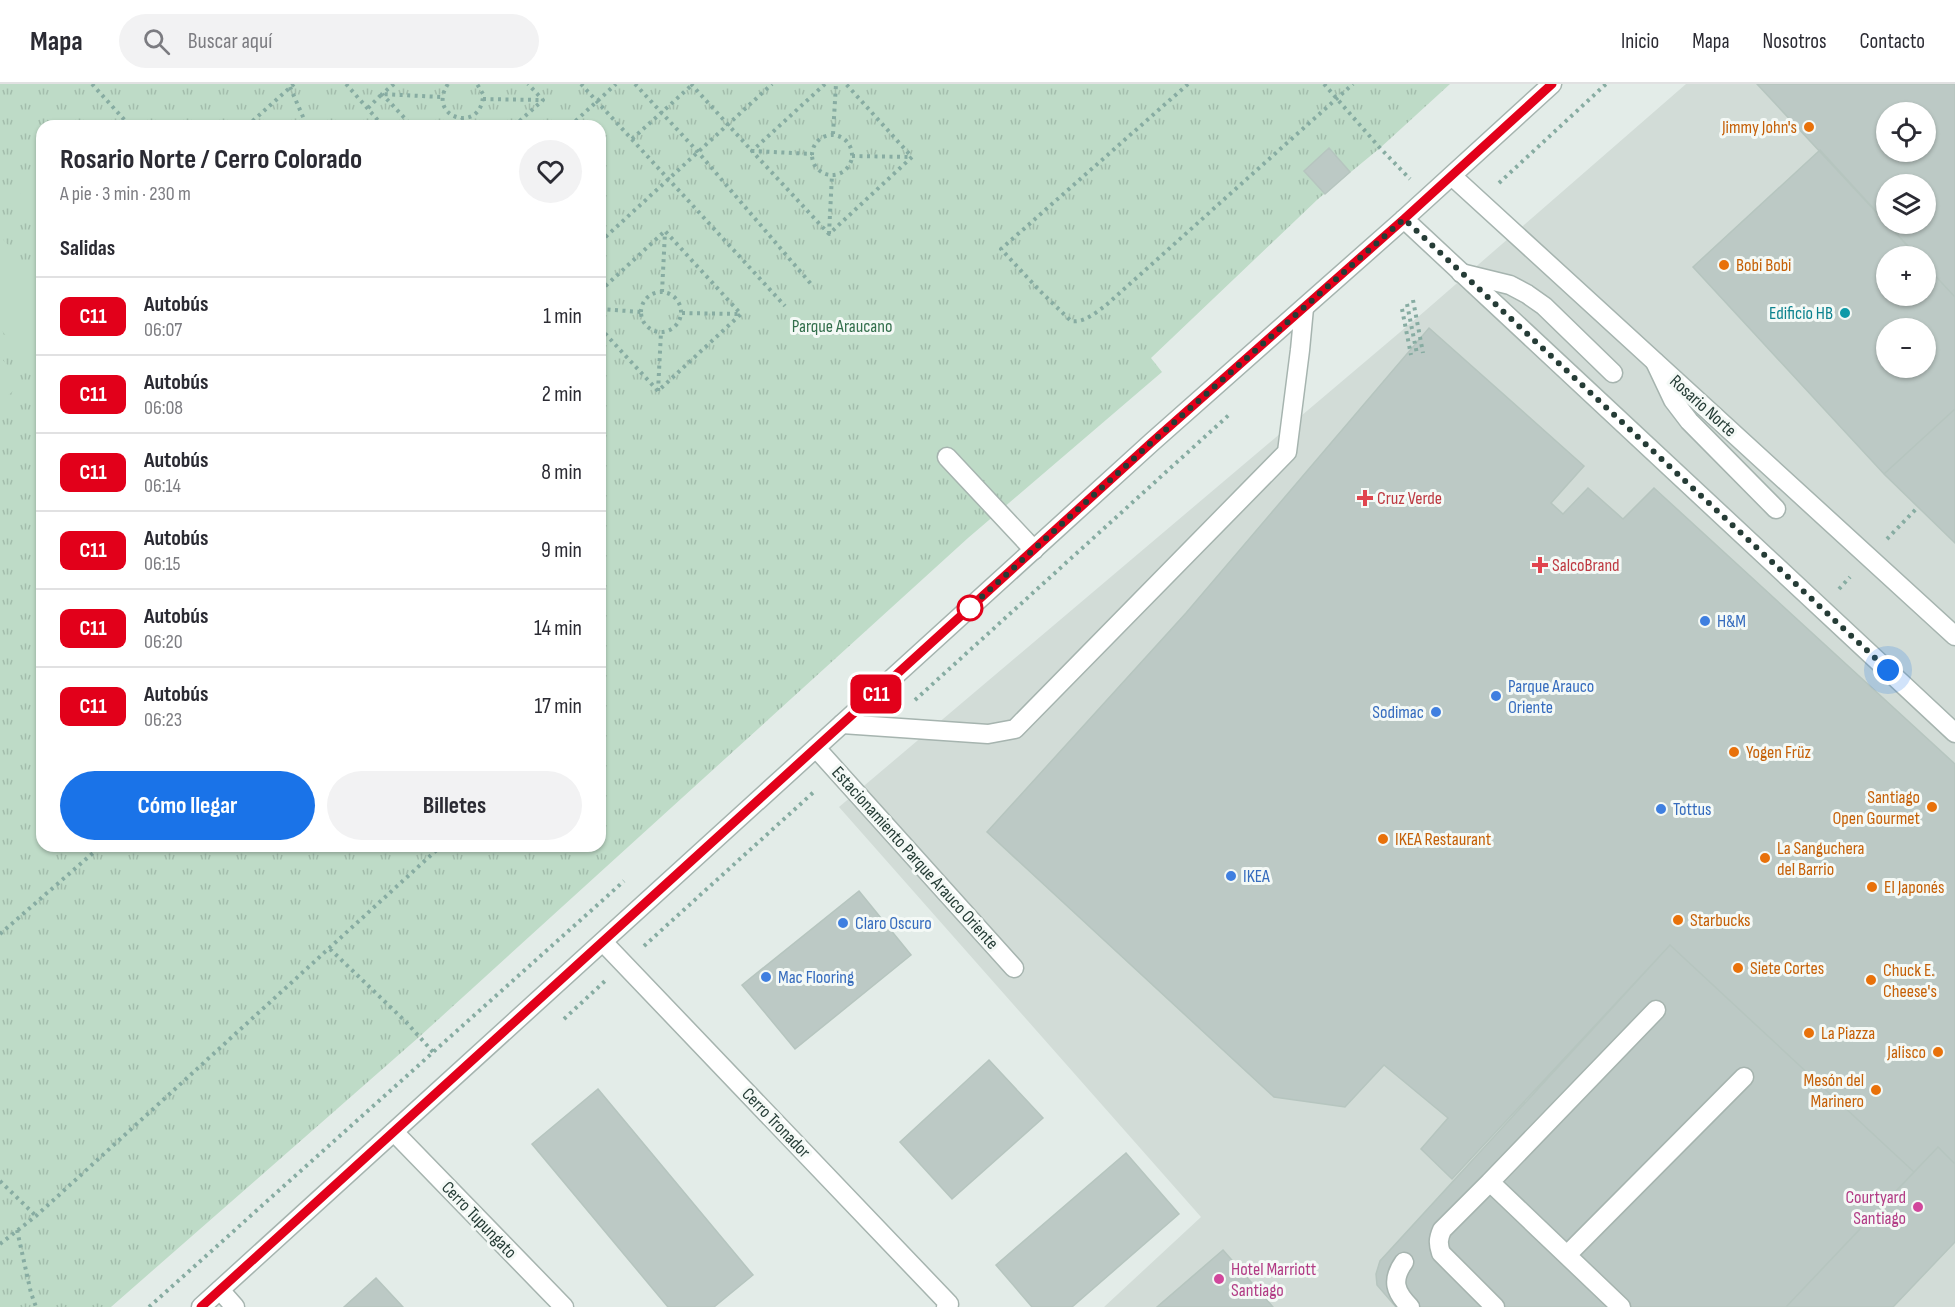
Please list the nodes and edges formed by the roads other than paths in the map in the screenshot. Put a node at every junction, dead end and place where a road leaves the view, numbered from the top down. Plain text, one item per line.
1 (1552, 84) edge
2 (1452, 176) junction
3 (1404, 219) junction
4 (1461, 273) junction
5 (1304, 308) junction
6 (1655, 362) junction
7 (1613, 373) dead end
8 (947, 457) dead end
9 (1776, 509) dead end
10 (1034, 550) junction
11 (1955, 636) edge
12 (842, 724) junction
13 (1955, 733) edge
14 (816, 748) junction
15 (603, 942) junction
16 (1014, 968) dead end
17 (1656, 1010) dead end
18 (1744, 1077) dead end
19 (394, 1132) junction
20 (1490, 1182) junction
21 (1567, 1256) junction
22 (1404, 1262) dead end
23 (219, 1290) junction
24 (947, 1306) edge
25 (201, 1307) edge
26 (235, 1307) edge
27 (564, 1307) edge
28 (1410, 1307) edge
29 (1495, 1307) edge
30 (1621, 1307) edge

1 - 2 street
2 - 3 street
2 - 6 street, Rosario Norte
3 - 4 street
3 - 5 street
4 - 7 street
4 - 13 street
5 - 10 street
5 - 12 street
6 - 9 street
6 - 11 street, Rosario Norte
8 - 10 street
10 - 12 street
12 - 14 street
14 - 15 street
14 - 16 street, Estacionamiento Parque Arauco Oriente
15 - 19 street
15 - 24 street, Cerro Tronador
17 - 20 street
18 - 21 street
19 - 23 street
19 - 27 street, Cerro Tupungato
20 - 21 street
20 - 29 street
21 - 30 street
22 - 28 street
23 - 25 street
23 - 26 street

